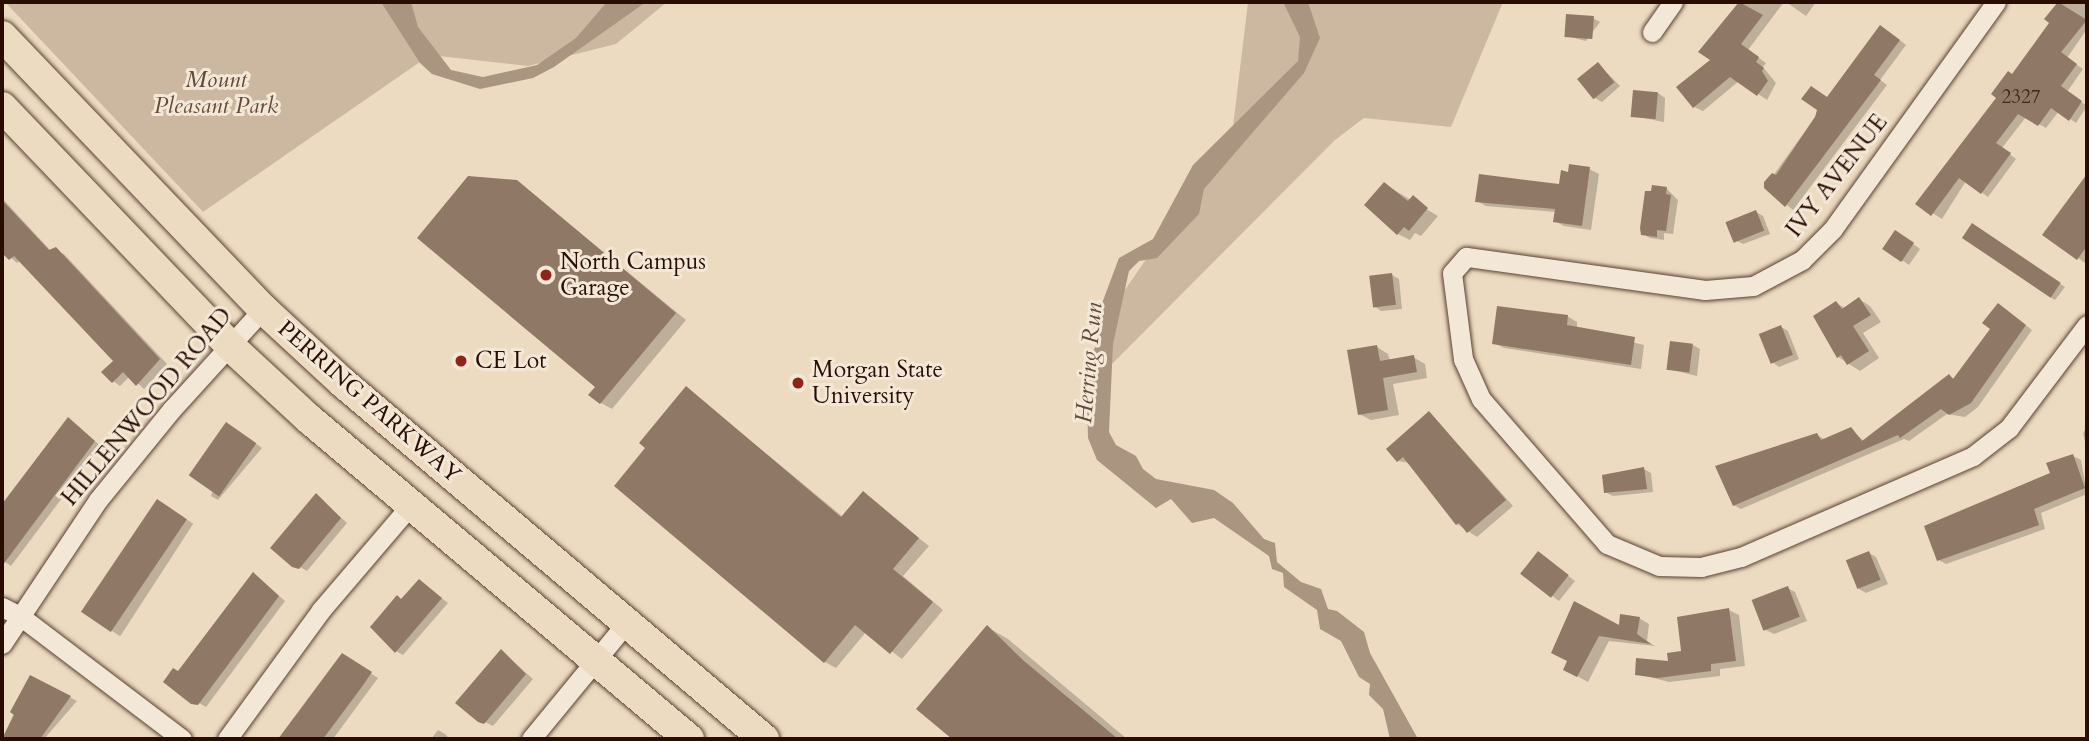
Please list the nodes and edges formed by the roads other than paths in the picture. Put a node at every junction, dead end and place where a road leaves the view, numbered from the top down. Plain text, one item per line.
1 (1673, 2) edge
2 (1996, 2) edge
3 (1652, 32) dead end
4 (2, 36) edge
5 (2, 107) edge
6 (263, 309) junction
7 (2087, 325) edge
8 (230, 346) junction
9 (2087, 352) edge
10 (2066, 355) junction
11 (409, 507) junction
12 (2, 607) edge
13 (20, 616) junction
14 (627, 622) junction
15 (2, 644) edge
16 (596, 661) junction
17 (181, 739) edge
18 (226, 739) edge
19 (531, 739) edge
20 (689, 739) edge
21 (764, 739) edge

1 - 3 street
2 - 10 street, IVY AVENUE
4 - 6 main road, PERRING PARKWAY
5 - 8 main road
6 - 8 street, HILLENWOOD ROAD
6 - 14 main road, PERRING PARKWAY
7 - 10 street
8 - 11 main road
8 - 13 street, HILLENWOOD ROAD
9 - 10 street
11 - 16 main road
11 - 18 street
12 - 13 street
13 - 15 street, HILLENWOOD ROAD
13 - 17 street
14 - 16 street
14 - 21 main road, PERRING PARKWAY
16 - 19 street
16 - 20 main road

